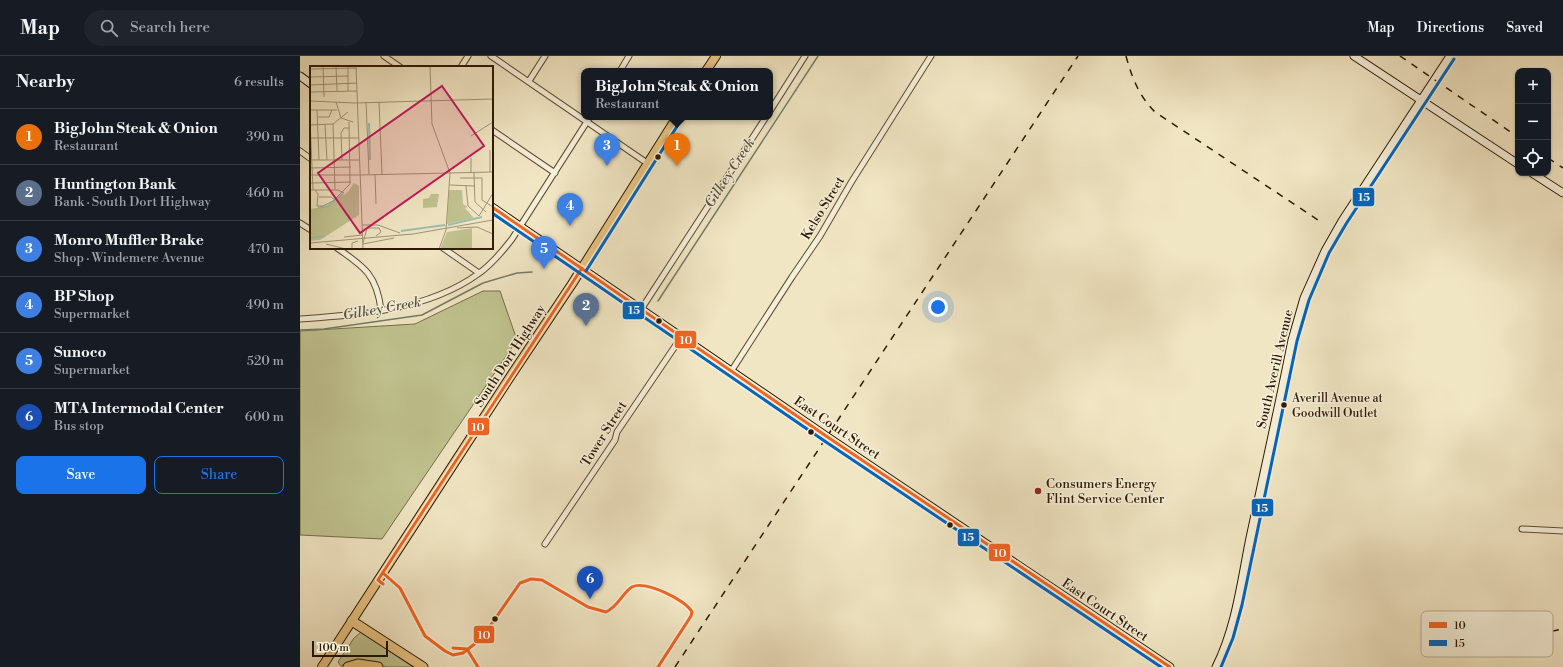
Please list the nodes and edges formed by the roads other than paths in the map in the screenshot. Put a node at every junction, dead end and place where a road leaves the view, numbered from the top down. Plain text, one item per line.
1 (384, 56) edge
2 (468, 56) edge
3 (491, 56) edge
4 (545, 56) edge
5 (629, 56) edge
6 (716, 56) edge
7 (806, 56) edge
8 (931, 56) edge
9 (1354, 56) edge
10 (1450, 56) edge
11 (399, 66) edge
12 (462, 66) edge
13 (622, 68) edge
14 (708, 68) edge
15 (300, 76) edge
16 (528, 81) junction
17 (310, 83) edge
18 (1420, 101) junction
19 (773, 106) edge
20 (581, 118) edge
21 (584, 120) edge
22 (675, 120) edge
23 (764, 120) edge
24 (587, 122) junction
25 (493, 131) edge
26 (300, 151) edge
27 (310, 157) edge
28 (1515, 162) edge
29 (647, 163) junction
30 (554, 173) junction
31 (1537, 176) edge
32 (1563, 193) edge
33 (493, 208) edge
34 (300, 223) edge
35 (521, 226) junction
36 (310, 229) edge
37 (340, 249) edge
38 (444, 249) edge
39 (582, 268) junction
40 (479, 274) junction
41 (642, 308) junction
42 (381, 310) junction
43 (300, 319) edge
44 (682, 336) junction
45 (732, 370) junction
46 (1522, 528) dead end
47 (1563, 531) edge
48 (545, 544) dead end
49 (352, 621) junction
50 (322, 667) edge
51 (348, 667) edge
52 (378, 667) edge
53 (423, 667) edge
54 (1170, 667) edge
55 (1216, 667) edge

1 - 11 street
2 - 12 street
3 - 16 street
4 - 16 street
5 - 13 street
6 - 14 main road
7 - 19 street
8 - 45 street, Kelso Street
9 - 18 street
10 - 18 street, South Averill Avenue
15 - 17 street
16 - 20 street
18 - 28 street
18 - 55 street, South Averill Avenue
21 - 24 street
22 - 29 main road, South Dort Highway
23 - 41 street
24 - 29 street
24 - 30 street
25 - 30 street
26 - 27 street
29 - 39 main road, South Dort Highway
30 - 35 street
31 - 32 street
33 - 35 street, East Court Street
34 - 36 street
35 - 39 street, East Court Street
35 - 40 street
37 - 42 street
38 - 40 street
39 - 41 street, East Court Street
39 - 49 main road, South Dort Highway
40 - 42 street
41 - 44 street, East Court Street
42 - 43 street
44 - 45 street, East Court Street
44 - 48 street, Tower Street
45 - 54 street, East Court Street
46 - 47 street
49 - 50 main road, South Dort Highway
49 - 53 highway
51 - 52 highway

